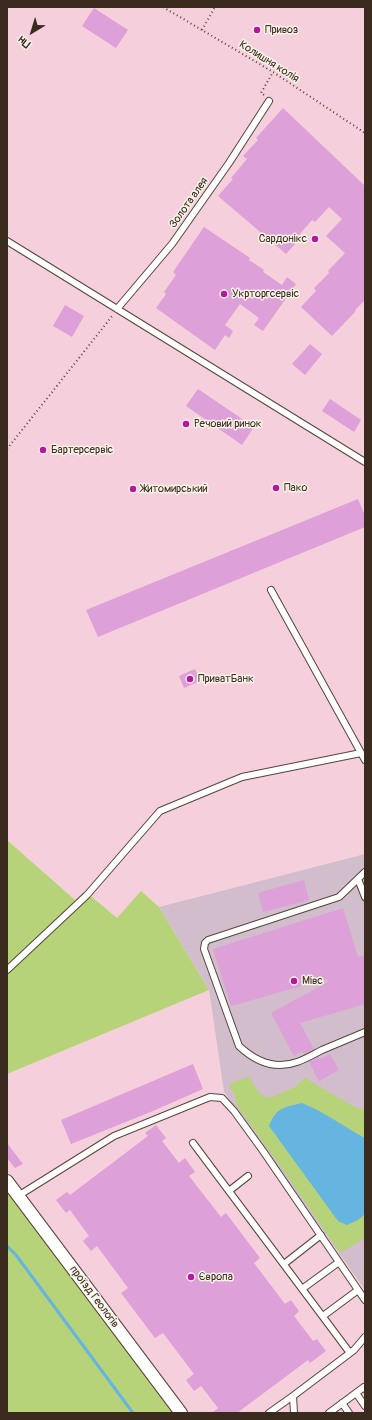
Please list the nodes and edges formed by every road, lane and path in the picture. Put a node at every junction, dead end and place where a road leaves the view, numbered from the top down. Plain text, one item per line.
1 (163, 7) edge
2 (215, 7) edge
3 (202, 30) junction
4 (273, 72) junction
5 (268, 101) joint
6 (365, 133) edge
7 (7, 241) edge
8 (117, 309) junction
9 (7, 449) edge
10 (365, 462) edge
11 (271, 590) dead end
12 (361, 753) junction
13 (365, 760) edge
14 (365, 872) edge
15 (358, 879) junction
16 (365, 897) edge
17 (7, 970) edge
18 (365, 1032) edge
19 (193, 1143) dead end
20 (248, 1176) dead end
21 (7, 1181) edge
22 (229, 1191) junction
23 (18, 1196) junction
24 (321, 1235) junction
25 (338, 1262) junction
26 (284, 1264) junction
27 (302, 1288) junction
28 (358, 1290) junction
29 (365, 1300) edge
30 (323, 1316) junction
31 (365, 1337) edge
32 (350, 1353) junction
33 (365, 1389) edge
34 (356, 1393) junction
35 (293, 1396) junction
36 (342, 1403) junction
37 (365, 1406) edge
38 (181, 1413) edge
39 (269, 1413) edge
40 (294, 1413) edge
41 (330, 1413) edge
42 (349, 1413) edge

1 - 3 path, Колишня колія
2 - 3 path
3 - 4 path, Колишня колія
4 - 5 path
4 - 6 path, Колишня колія
5 - 8 lane, Золота алея
7 - 8 lane
8 - 9 path
8 - 10 lane
11 - 12 lane
12 - 13 lane
12 - 17 lane
14 - 15 lane
15 - 16 lane
15 - 18 lane
19 - 22 lane
20 - 22 lane
21 - 23 street, проїзд Геологів
22 - 26 lane
23 - 24 lane
23 - 38 street, проїзд Геологів
24 - 25 lane
24 - 26 lane
25 - 27 lane
25 - 28 lane
26 - 27 lane
27 - 30 lane
28 - 29 lane
28 - 30 lane
30 - 32 lane
31 - 32 lane
32 - 35 lane
33 - 34 lane
34 - 36 lane
34 - 37 lane
35 - 39 lane
35 - 40 lane
36 - 41 lane
36 - 42 lane

